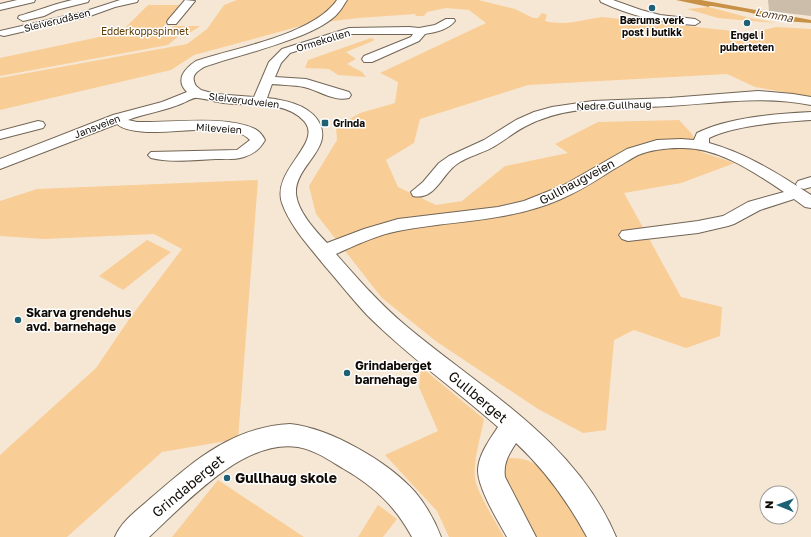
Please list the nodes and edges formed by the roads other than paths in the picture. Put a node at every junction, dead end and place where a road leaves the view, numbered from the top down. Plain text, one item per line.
1 (30, 0) edge
2 (84, 0) edge
3 (134, 0) edge
4 (178, 0) edge
5 (191, 0) edge
6 (605, 0) edge
7 (342, 1) edge
8 (0, 7) edge
9 (104, 17) dead end
10 (450, 21) dead end
11 (172, 22) dead end
12 (695, 22) dead end
13 (2, 28) edge
14 (418, 32) junction
15 (368, 58) dead end
16 (268, 80) junction
17 (196, 93) junction
18 (344, 95) dead end
19 (259, 101) junction
20 (811, 101) edge
21 (811, 116) edge
22 (118, 118) junction
23 (38, 125) dead end
24 (0, 135) edge
25 (701, 145) junction
26 (156, 155) dead end
27 (0, 164) edge
28 (806, 191) edge
29 (419, 192) dead end
30 (628, 235) dead end
31 (325, 251) junction
32 (513, 425) junction
33 (130, 537) edge
34 (427, 537) edge
35 (522, 537) edge
36 (602, 537) edge

1 - 8 street
2 - 13 street, Sleiverudåsen
3 - 9 street, Sleiverudåsen
3 - 13 street, Sleiverudåsen
4 - 5 street
5 - 11 street
6 - 12 street
7 - 17 street, Sleiverudveien
10 - 14 street, Ormekollen
14 - 15 street, Ormekollen
14 - 16 street, Ormekollen
16 - 18 street
16 - 19 street, Ormekollen
17 - 19 street, Sleiverudveien
17 - 22 street, Jansveien
19 - 31 street, Sleiverudveien
20 - 29 street, Nedre Gullhaug
21 - 25 street
22 - 26 street, Mileveien
22 - 27 street, Jansveien
23 - 24 street
25 - 28 street, Gullhaugveien
25 - 31 street, Gullhaugveien
28 - 30 street, Gullhaugveien
31 - 32 street, Gullberget
32 - 35 street
32 - 36 street, Gullberget
33 - 34 street, Grindaberget

